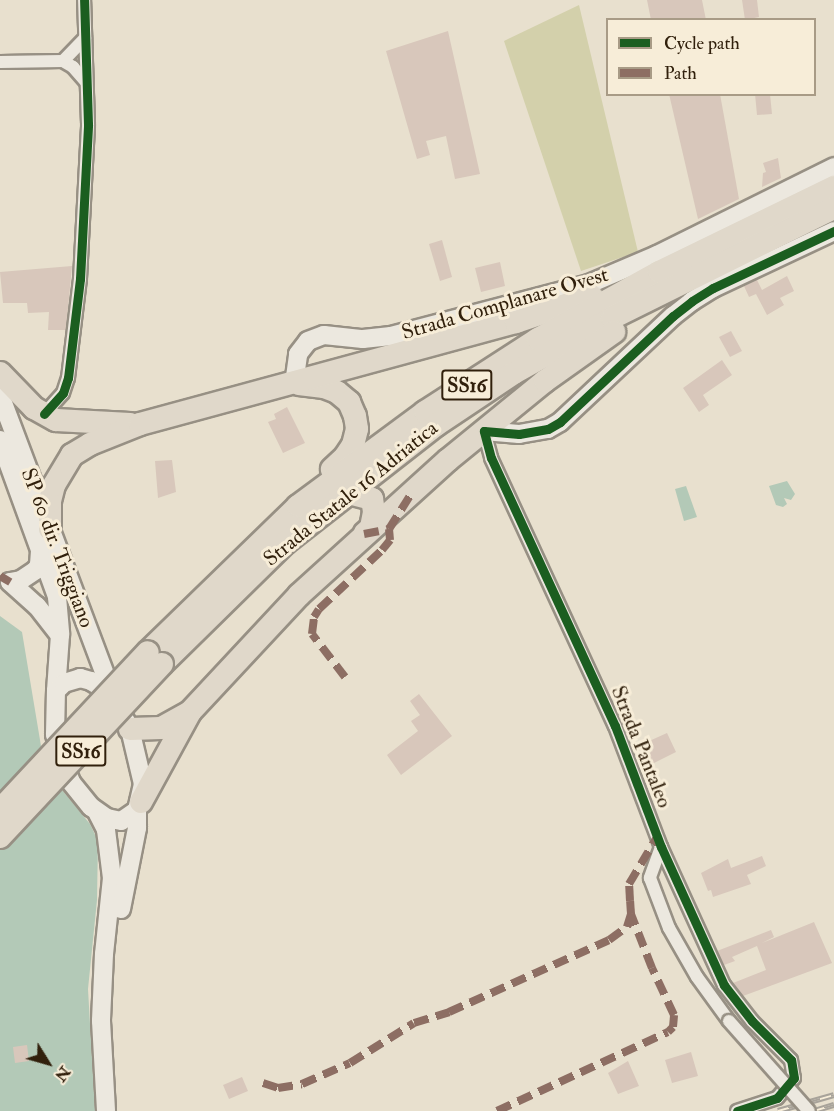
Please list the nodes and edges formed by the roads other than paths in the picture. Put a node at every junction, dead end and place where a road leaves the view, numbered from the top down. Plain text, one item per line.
1 (84, 0) edge
2 (85, 38) junction
3 (63, 61) junction
4 (0, 62) edge
5 (86, 82) junction
6 (834, 167) edge
7 (834, 187) edge
8 (834, 208) edge
9 (834, 231) edge
10 (664, 281) junction
11 (0, 373) edge
12 (294, 384) junction
13 (0, 394) edge
14 (44, 414) junction
15 (140, 424) junction
16 (484, 431) junction
17 (1, 444) edge
18 (349, 493) junction
19 (411, 494) junction
20 (372, 499) junction
21 (298, 506) junction
22 (50, 529) junction
23 (364, 534) junction
24 (40, 551) junction
25 (60, 635) junction
26 (155, 658) junction
27 (56, 691) junction
28 (115, 701) junction
29 (190, 712) junction
30 (130, 729) junction
31 (139, 806) junction
32 (0, 810) edge
33 (98, 814) junction
34 (0, 837) edge
35 (661, 847) junction
36 (105, 1087) junction
37 (106, 1111) edge
38 (738, 1111) edge
39 (809, 1111) edge

1 - 2 street
2 - 3 street
2 - 5 street
3 - 4 street
3 - 5 street
5 - 14 street
6 - 12 main road, Strada Complanare Ovest
7 - 10 highway, Strada Statale 16 Adriatica / SS16
8 - 10 highway, Strada Statale 16 Adriatica / SS16
9 - 16 main road
10 - 12 highway, SS16
10 - 16 highway, SS16
10 - 18 highway, Strada Statale 16 Adriatica / SS16
10 - 21 highway, Strada Statale 16 Adriatica / SS16
11 - 14 highway
12 - 15 highway, SS16
12 - 21 highway, SS16
13 - 22 main road, SP 60 dir. Triggiano
14 - 15 highway
15 - 22 highway, SS16
16 - 19 highway, SS16
16 - 35 street, Strada Pantaleo
17 - 24 main road
18 - 20 highway
18 - 26 highway, Strada Statale 16 Adriatica / SS16
19 - 20 highway
19 - 23 highway, SS16
20 - 23 highway, SS16
21 - 26 highway, Strada Statale 16 Adriatica / SS16
22 - 28 main road, SP 60 dir. Triggiano
23 - 29 highway, SS16
24 - 25 main road
24 - 25 main road
25 - 27 main road
26 - 32 highway, Strada Statale 16 Adriatica / SS16, bridge
26 - 34 highway, Strada Statale 16 Adriatica / SS16, bridge
27 - 28 main road
27 - 33 main road
28 - 30 main road
29 - 30 highway
29 - 31 highway, SS16
30 - 31 main road
31 - 33 main road
31 - 36 main road
33 - 36 main road
35 - 38 street, Strada Pantaleo
35 - 39 street, bridge
36 - 37 main road

